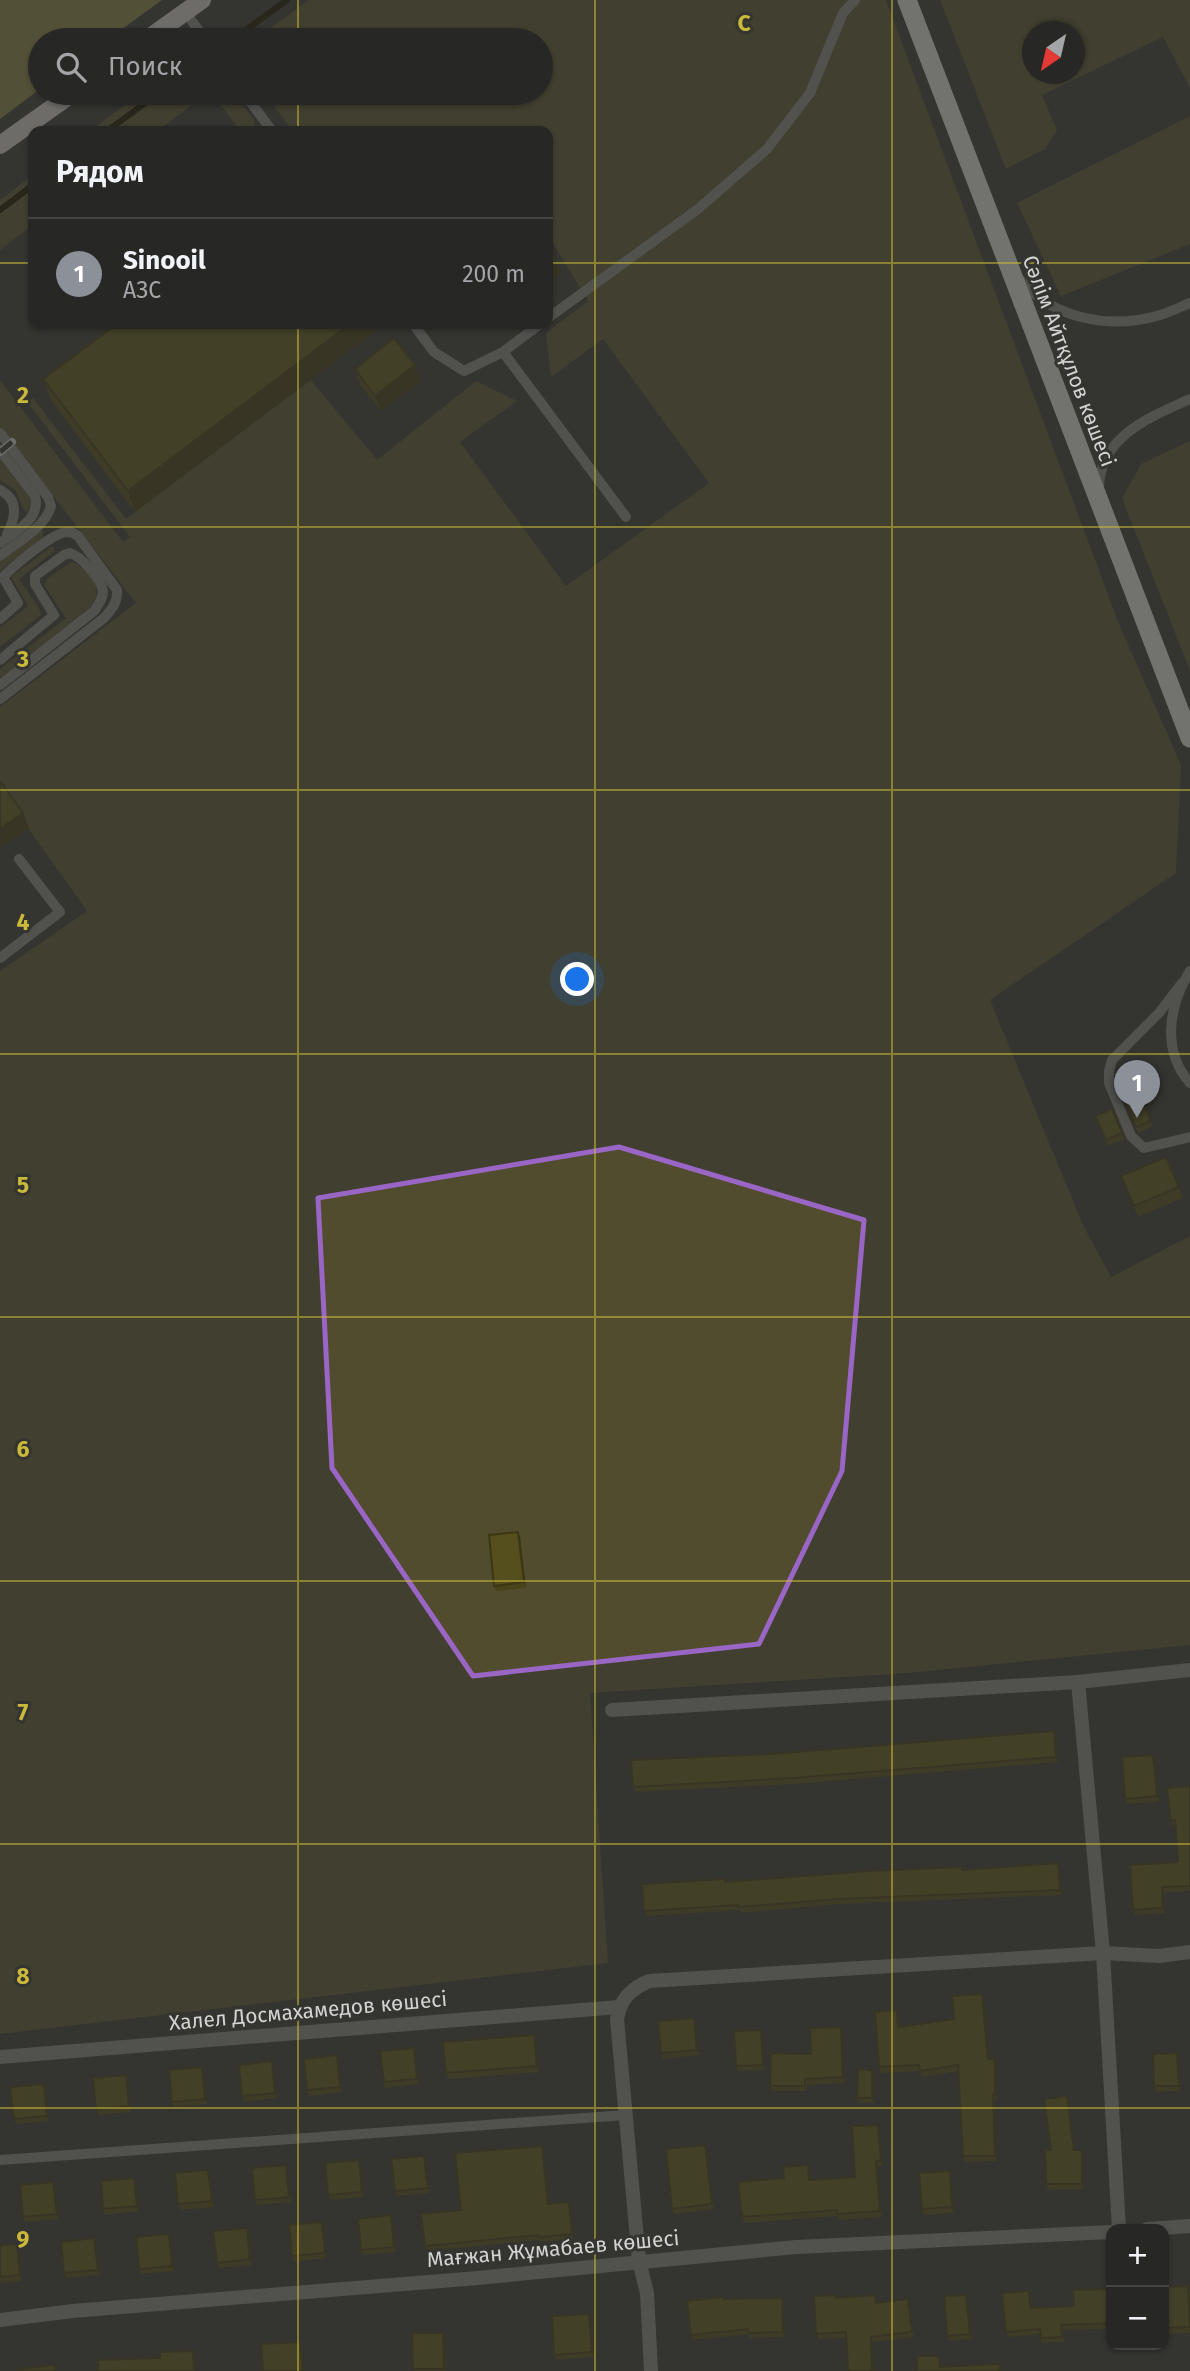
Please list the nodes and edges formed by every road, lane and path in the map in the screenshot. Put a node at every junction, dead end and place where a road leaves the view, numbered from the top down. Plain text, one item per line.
1 (202, 0) edge
2 (855, 0) edge
3 (907, 0) edge
4 (185, 12) junction
5 (163, 28) edge
6 (197, 28) edge
7 (56, 105) edge
8 (253, 105) edge
9 (268, 126) edge
10 (0, 145) edge
11 (1004, 254) junction
12 (1190, 303) edge
13 (553, 314) edge
14 (417, 329) edge
15 (533, 329) edge
16 (503, 352) junction
17 (1190, 399) edge
18 (0, 433) edge
19 (0, 450) edge
20 (0, 490) edge
21 (1099, 503) junction
22 (626, 517) dead end
23 (1, 542) edge
24 (0, 556) edge
25 (0, 619) edge
26 (0, 660) edge
27 (0, 685) edge
28 (0, 699) edge
29 (1190, 738) edge
30 (19, 859) dead end
31 (0, 958) edge
32 (1190, 971) edge
33 (1182, 983) junction
34 (1190, 1083) edge
35 (1190, 1137) edge
36 (1190, 1670) edge
37 (1078, 1682) junction
38 (612, 1710) dead end
39 (1190, 1952) edge
40 (1103, 1953) junction
41 (619, 2007) junction
42 (0, 2057) edge
43 (626, 2115) junction
44 (0, 2160) edge
45 (1119, 2224) edge
46 (1190, 2226) edge
47 (1169, 2227) edge
48 (1106, 2232) edge
49 (639, 2262) junction
50 (0, 2320) edge
51 (651, 2371) edge

1 - 4 main road
2 - 13 lane
3 - 11 highway, Сәлім Айтқұлов көшесі
4 - 5 main road
4 - 6 lane
7 - 10 main road
8 - 9 lane
11 - 12 lane
11 - 21 highway, Сәлім Айтқұлов көшесі
14 - 16 lane
15 - 16 lane
16 - 22 lane
17 - 21 lane
18 - 24 lane
19 - 23 lane
20 - 23 lane
21 - 29 highway, Сәлім Айтқұлов көшесі
25 - 28 lane
26 - 27 lane
30 - 31 lane
32 - 33 lane
33 - 34 lane
33 - 35 lane
36 - 37 street
37 - 38 street
37 - 40 street
39 - 40 street
40 - 41 street
40 - 45 street
41 - 42 street, Халел Досмахамедов көшесі
41 - 43 street
43 - 44 lane
43 - 49 street
46 - 47 street
48 - 49 street, Мағжан Жұмабаев көшесі
49 - 50 street, Мағжан Жұмабаев көшесі
49 - 51 street

